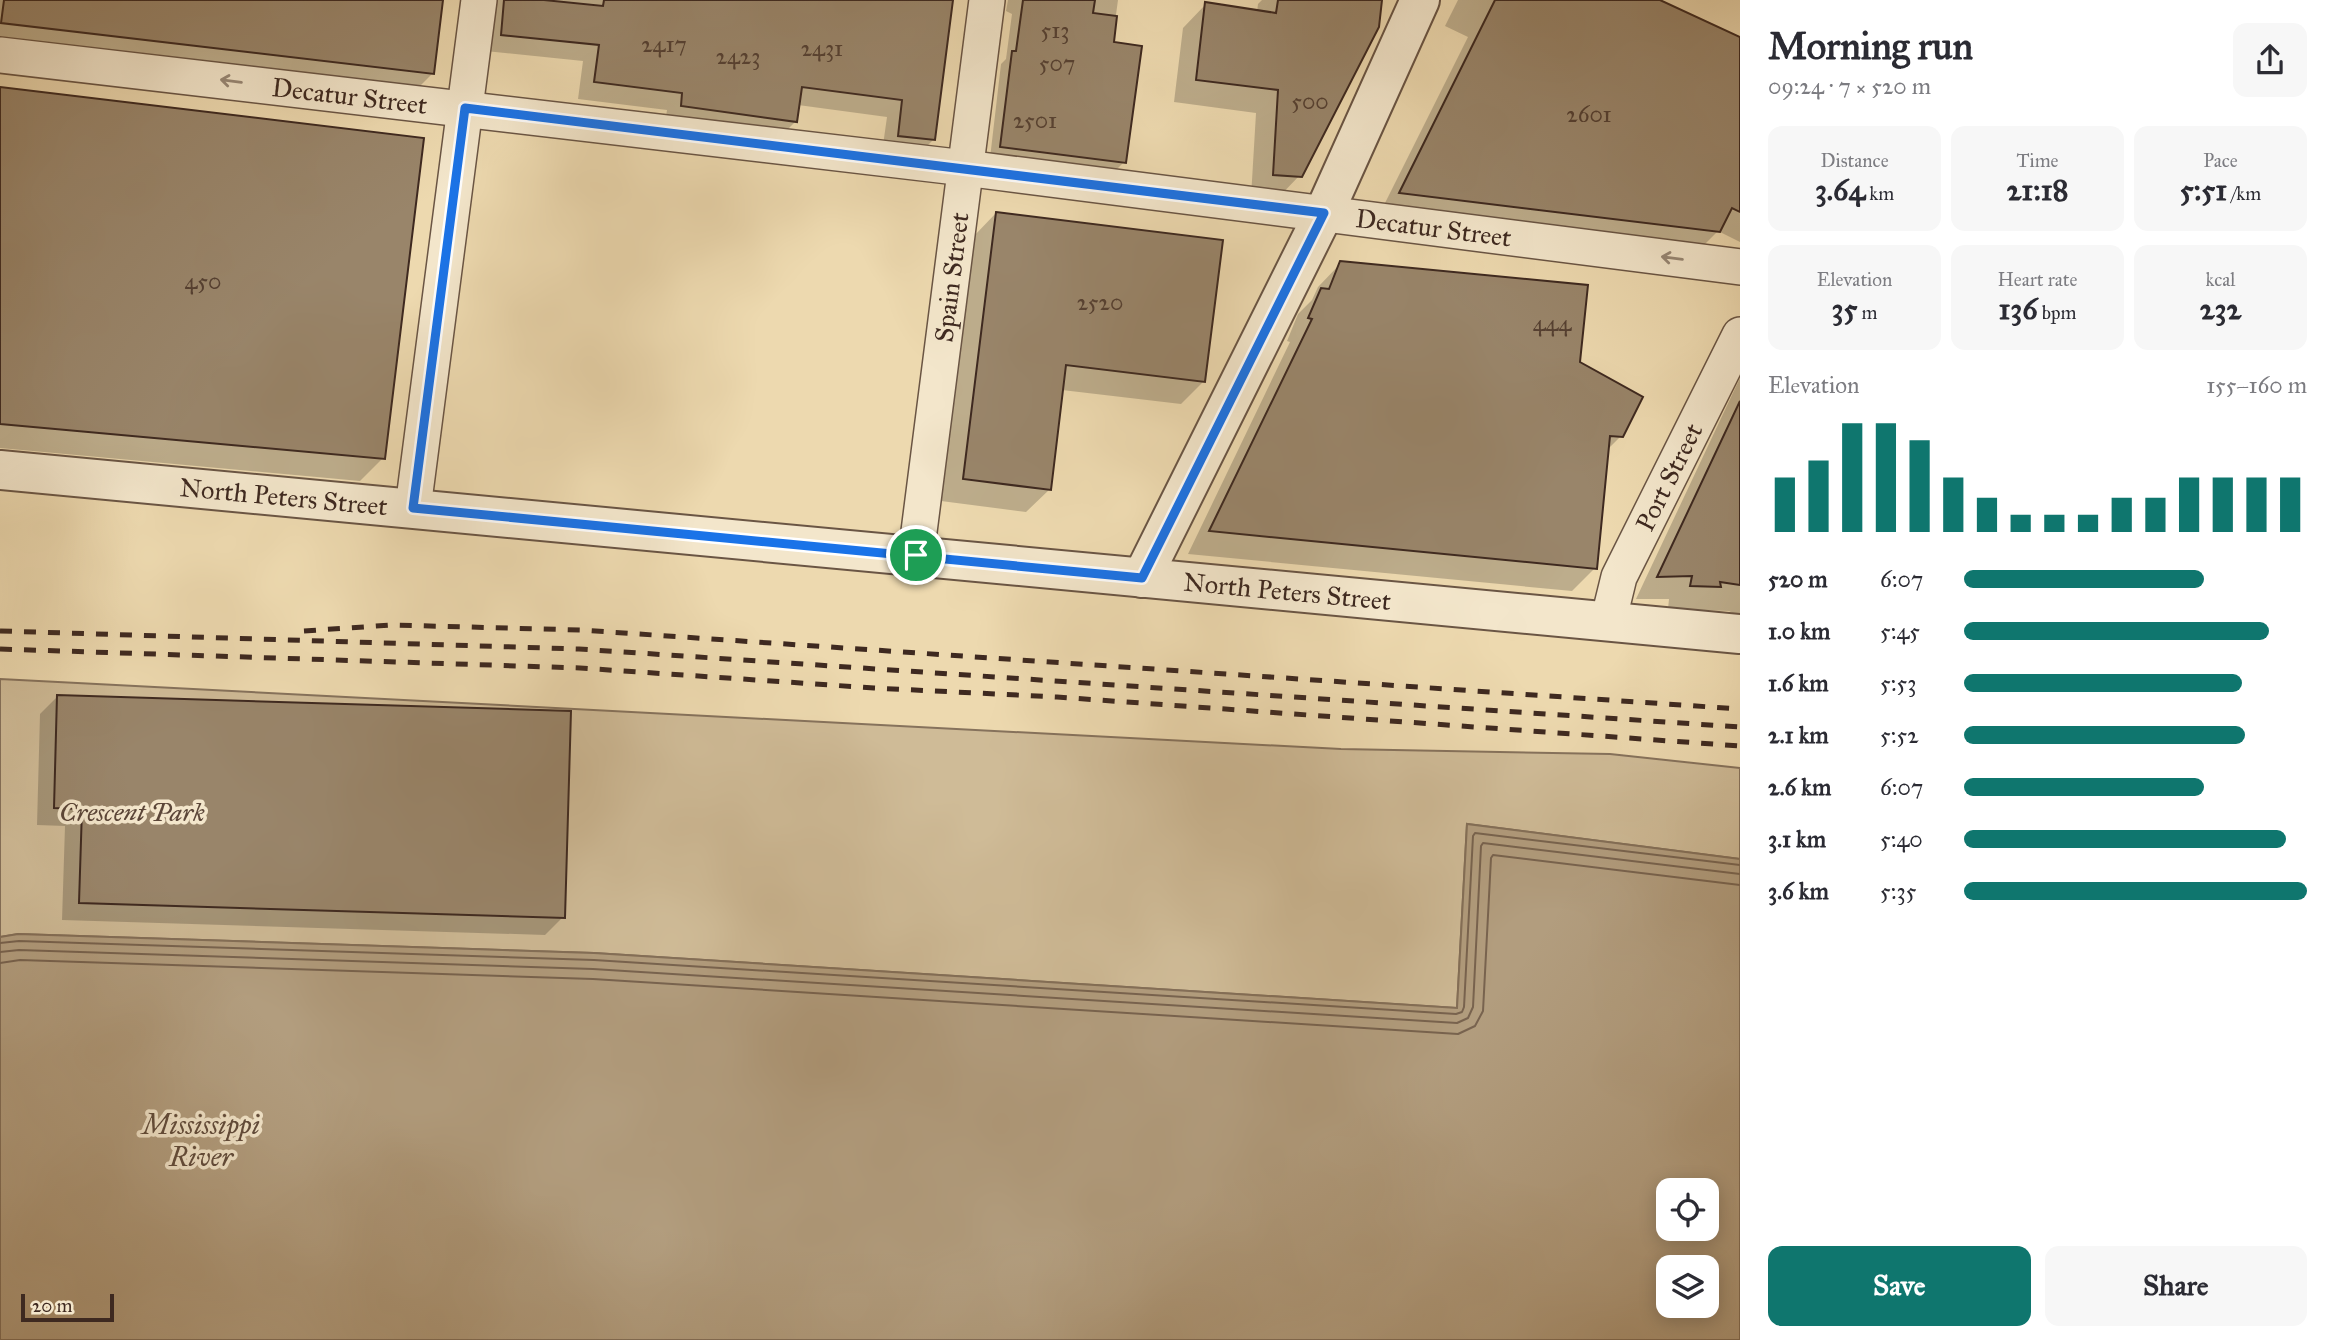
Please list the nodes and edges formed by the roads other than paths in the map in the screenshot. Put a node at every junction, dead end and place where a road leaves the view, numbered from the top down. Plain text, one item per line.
1 (479, 0) edge
2 (987, 0) edge
3 (1420, 0) edge
4 (0, 55) edge
5 (465, 108) junction
6 (965, 167) junction
7 (1324, 213) junction
8 (1740, 267) edge
9 (1740, 335) edge
10 (0, 470) edge
11 (413, 508) junction
12 (916, 555) junction
13 (1142, 578) junction
14 (1608, 622) junction
15 (1740, 634) edge

1 - 5 street
2 - 6 street, Spain Street
3 - 7 street
5 -> 4 street, Decatur Street
5 - 6 street, Decatur Street
5 - 11 street
6 - 7 street, Decatur Street
6 - 12 street, Spain Street
8 -> 7 street, Decatur Street
7 - 13 street
9 - 14 street, Port Street
10 - 11 street, North Peters Street
11 - 12 street, North Peters Street
12 - 13 street, North Peters Street
13 - 14 street, North Peters Street
14 - 15 street, North Peters Street

